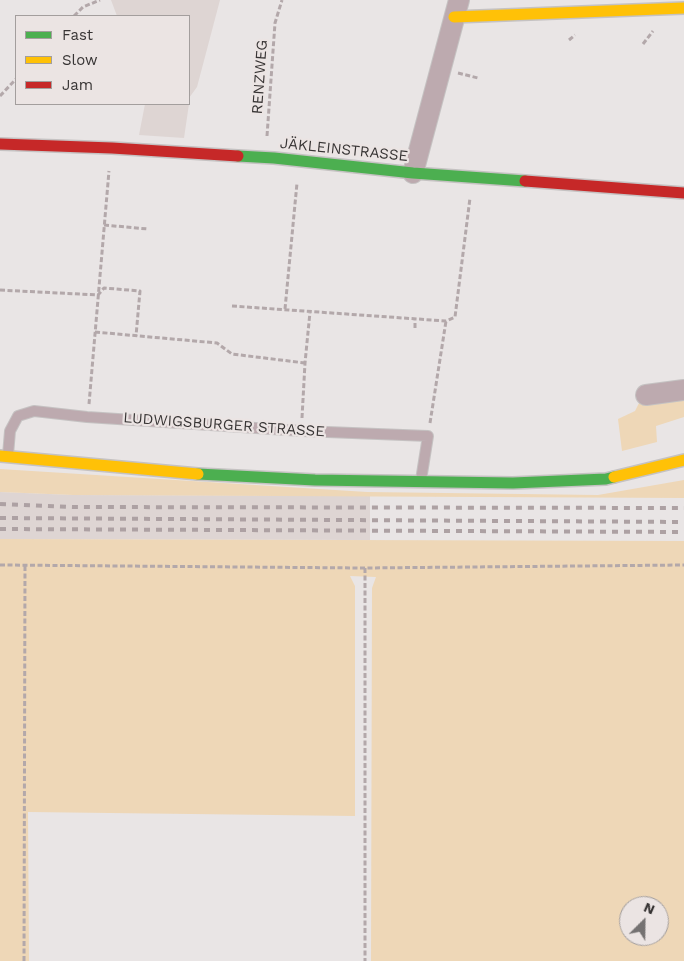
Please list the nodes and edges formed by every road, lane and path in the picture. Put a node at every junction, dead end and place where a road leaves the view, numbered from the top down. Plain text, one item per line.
1 (100, 0) edge
2 (282, 0) edge
3 (457, 8) edge
4 (684, 8) edge
5 (75, 15) edge
6 (15, 80) edge
7 (0, 96) edge
8 (0, 144) edge
9 (112, 148) junction
10 (265, 157) junction
11 (299, 160) junction
12 (413, 173) junction
13 (473, 178) junction
14 (684, 193) edge
15 (104, 225) junction
16 (148, 229) dead end
17 (0, 290) edge
18 (98, 295) junction
19 (232, 306) dead end
20 (285, 309) junction
21 (310, 312) junction
22 (415, 319) junction
23 (446, 321) junction
24 (415, 328) dead end
25 (95, 332) junction
26 (136, 336) junction
27 (305, 363) junction
28 (684, 390) edge
29 (646, 395) dead end
30 (87, 417) junction
31 (302, 431) junction
32 (428, 436) junction
33 (4, 456) edge
34 (684, 460) edge
35 (421, 482) junction
36 (0, 565) edge
37 (25, 565) junction
38 (684, 565) edge
39 (365, 568) junction
40 (24, 961) edge
41 (365, 961) edge

1 - 5 path
2 - 10 path, RENZWEG
3 - 4 street
3 - 12 street
6 - 7 path
8 - 9 street, JÄKLEINSTRASSE
9 - 10 street, JÄKLEINSTRASSE
9 - 15 path
10 - 11 street, JÄKLEINSTRASSE
11 - 12 street, JÄKLEINSTRASSE
11 - 20 path
12 - 13 street, JÄKLEINSTRASSE
13 - 14 street, JÄKLEINSTRASSE
13 - 23 path
15 - 16 path
15 - 18 path
17 - 18 path
18 - 25 path
18 - 26 path
19 - 20 path
20 - 21 path
21 - 22 path
21 - 27 path
22 - 23 path
22 - 24 path
23 - 32 path
25 - 26 path
25 - 30 path
26 - 27 path
27 - 31 path
28 - 29 street
30 - 31 lane, LUDWIGSBURGER STRASSE
30 - 33 lane, LUDWIGSBURGER STRASSE
31 - 32 lane, LUDWIGSBURGER STRASSE
32 - 35 lane
33 - 35 street, LUDWIGSBURGER STRASSE
34 - 35 street, LUDWIGSBURGER STRASSE
36 - 37 path
37 - 39 path
37 - 40 path
38 - 39 path
39 - 41 path

